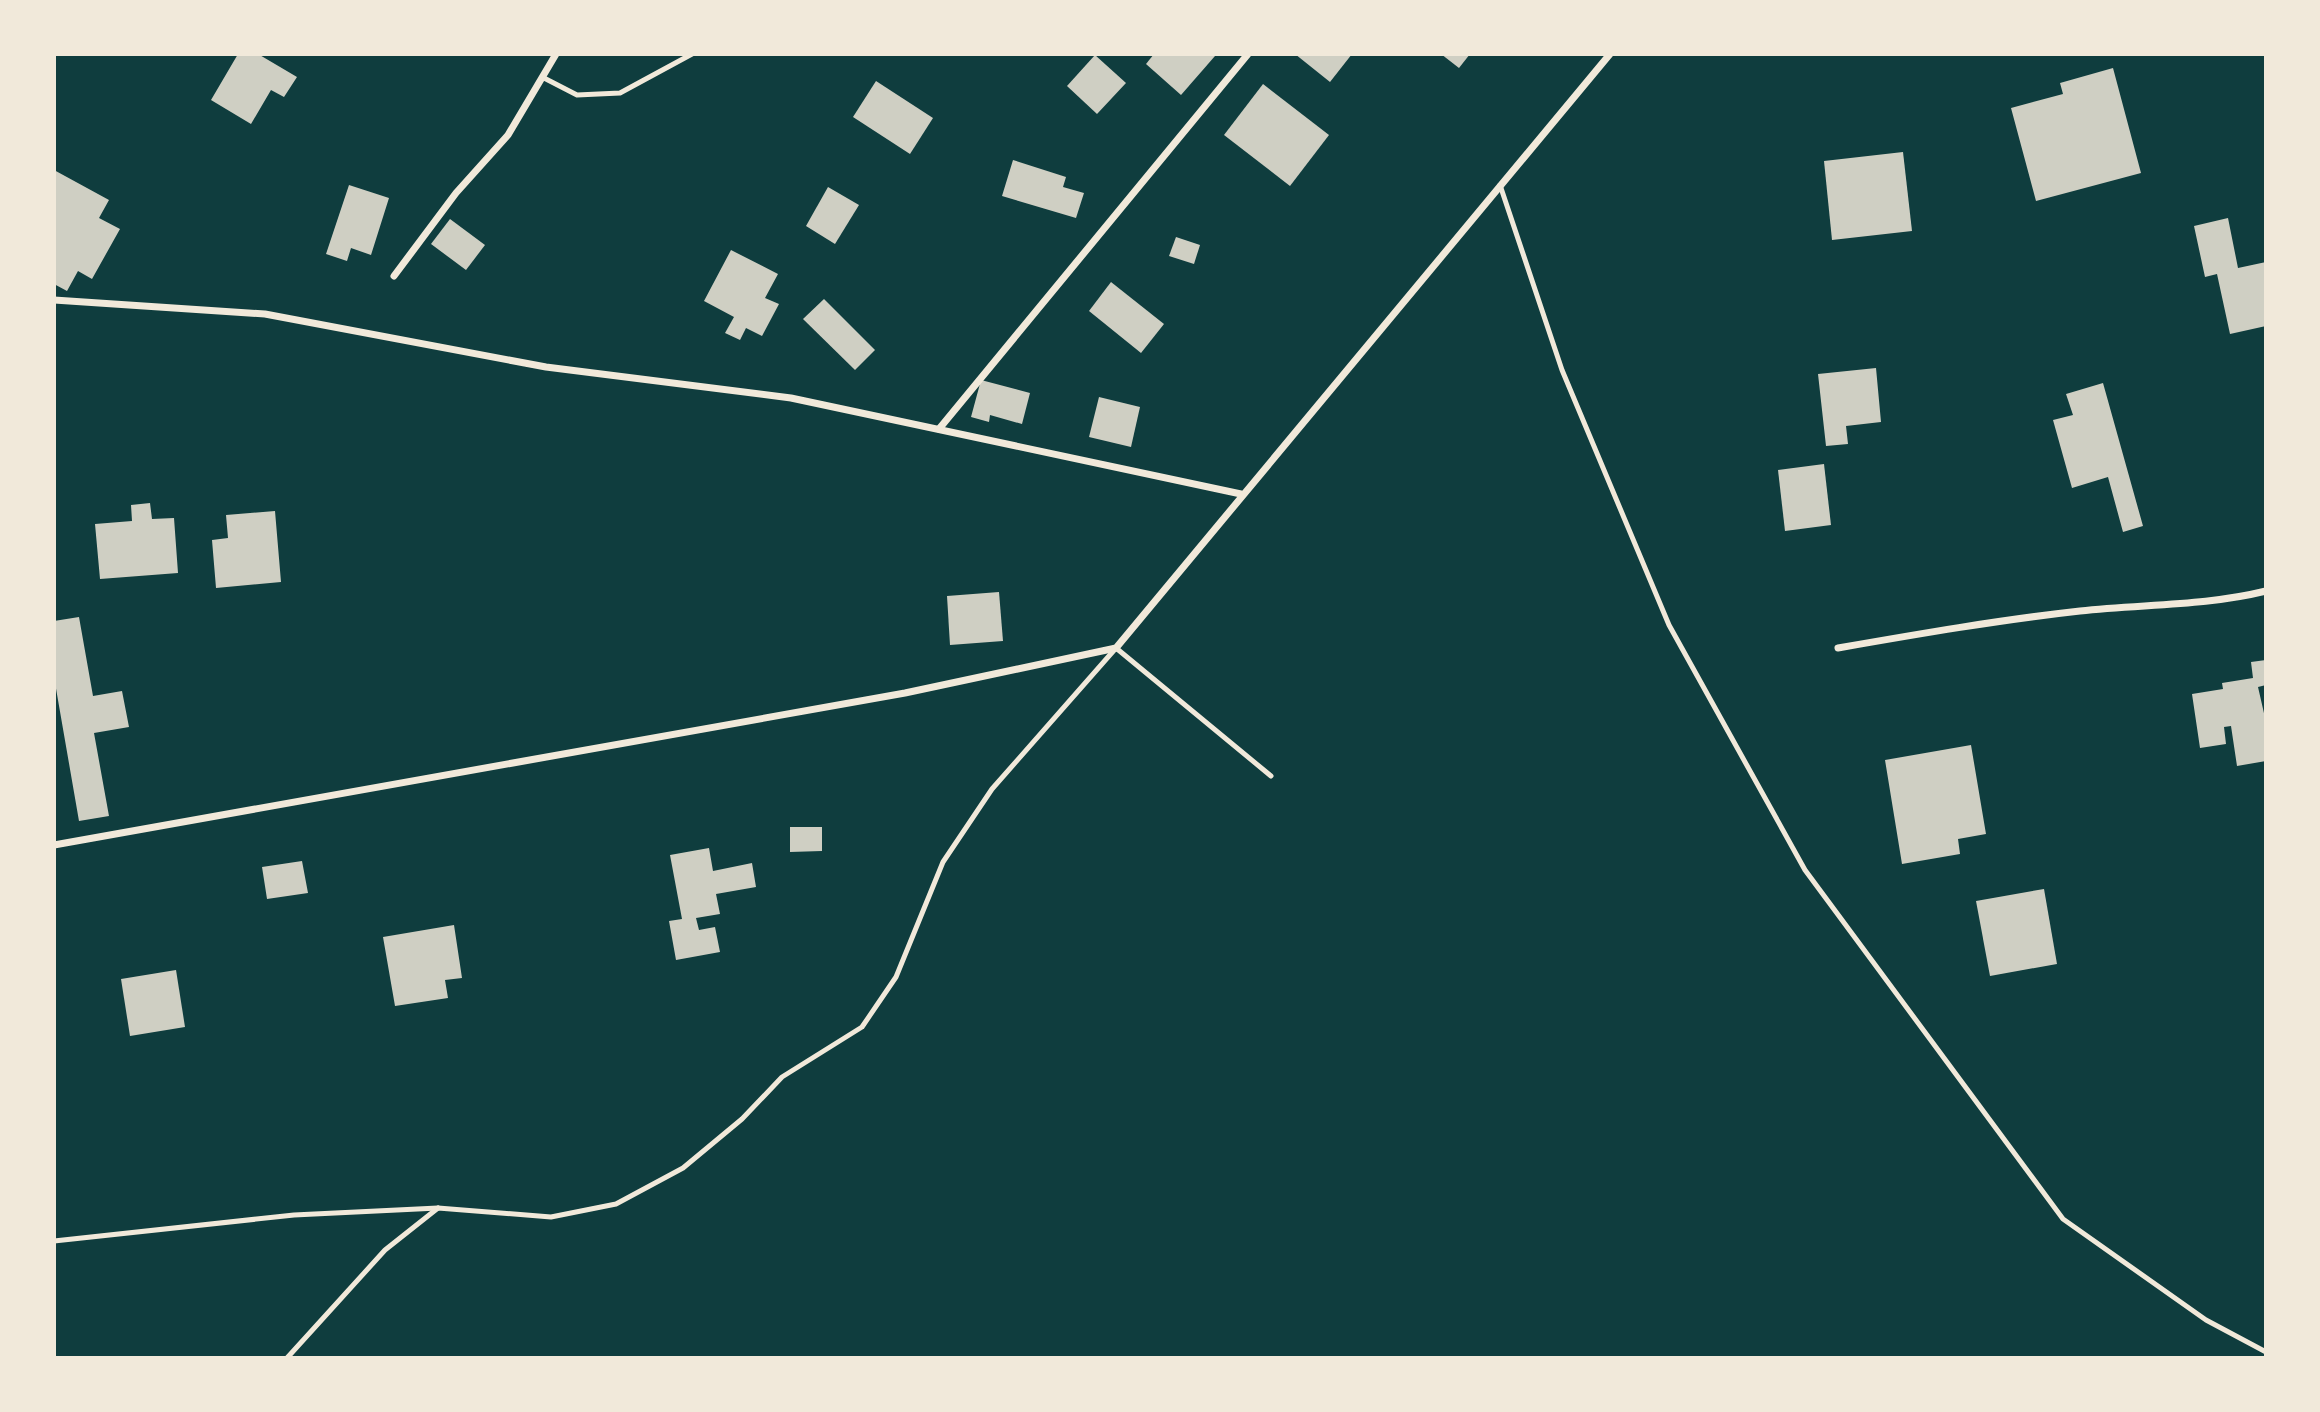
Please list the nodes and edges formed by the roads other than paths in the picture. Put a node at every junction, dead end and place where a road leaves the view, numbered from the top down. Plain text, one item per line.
1 (556, 54) edge
2 (692, 54) edge
3 (1248, 54) edge
4 (1610, 54) edge
5 (544, 78) junction
6 (1500, 185) junction
7 (394, 276) dead end
8 (54, 300) edge
9 (939, 429) junction
10 (1241, 494) junction
11 (2266, 591) edge
12 (1116, 648) junction
13 (1838, 648) dead end
14 (1271, 776) dead end
15 (54, 845) edge
16 (438, 1208) junction
17 (54, 1241) edge
18 (2266, 1352) edge
19 (287, 1358) edge

1 - 5 street
2 - 5 lane
3 - 9 street
4 - 6 street
5 - 7 street
6 - 10 street
6 - 18 lane
8 - 9 street
9 - 10 street
10 - 12 street
11 - 13 street
12 - 14 lane
12 - 15 street
12 - 16 lane
16 - 17 lane
16 - 19 lane

